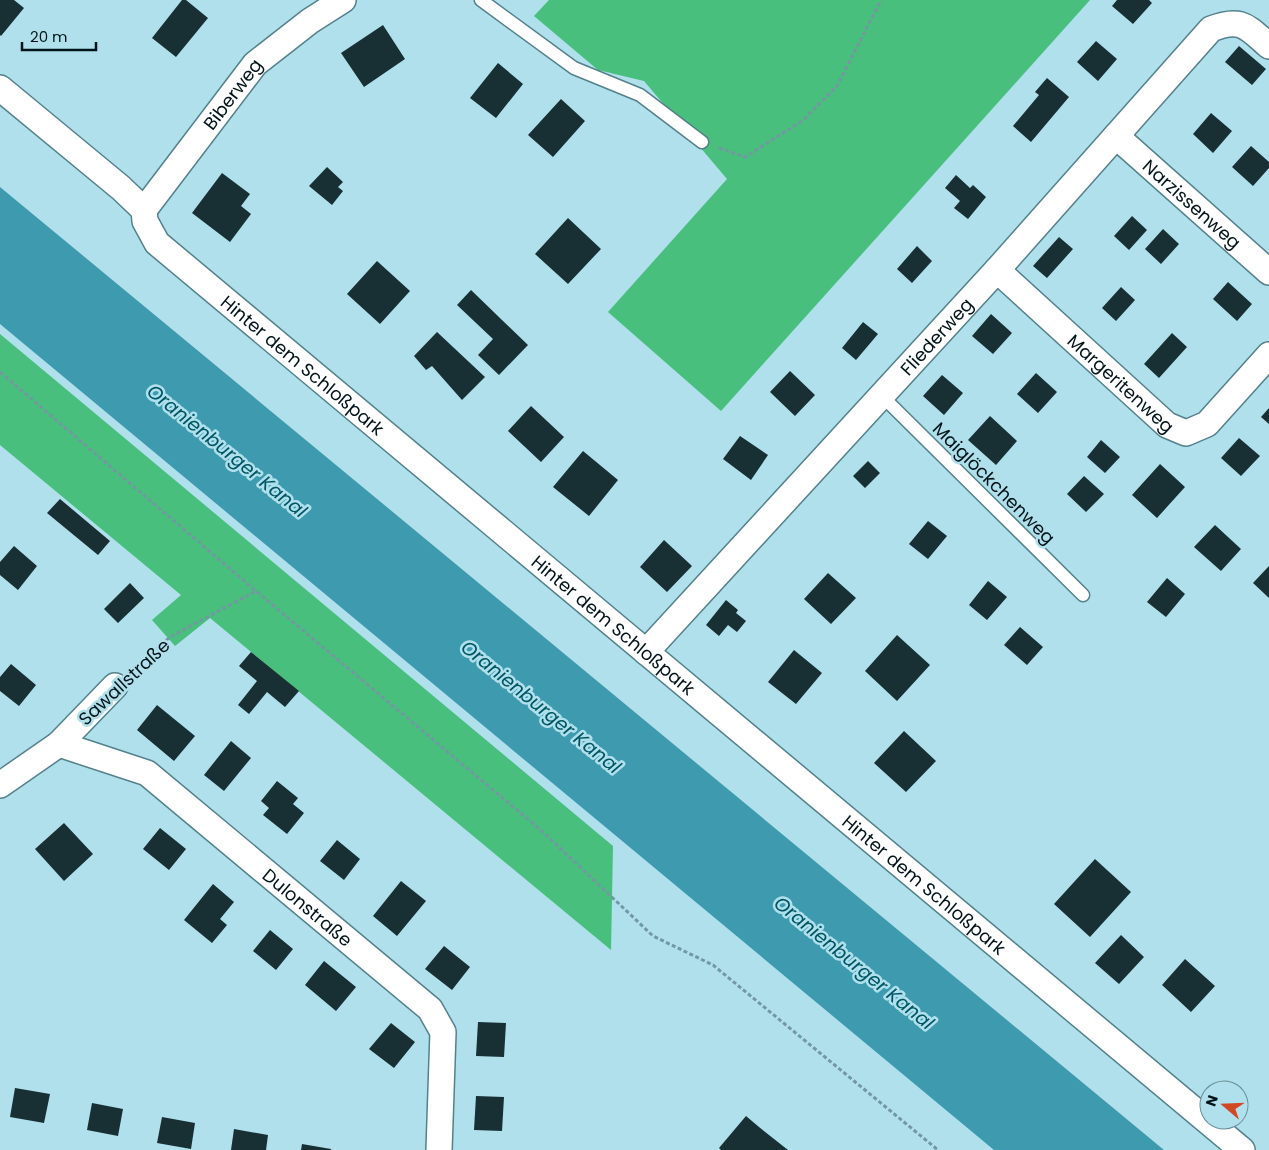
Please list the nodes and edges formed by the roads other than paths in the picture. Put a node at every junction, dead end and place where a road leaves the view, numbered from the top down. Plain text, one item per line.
1 (343, 0) edge
2 (481, 0) edge
3 (1269, 46) edge
4 (0, 88) edge
5 (1116, 136) junction
6 (702, 142) road end
7 (144, 210) junction
8 (997, 270) junction
9 (1269, 272) edge
10 (1269, 355) edge
11 (881, 396) junction
12 (1083, 595) dead end
13 (646, 652) junction
14 (115, 686) road end
15 (58, 744) junction
16 (0, 785) edge
17 (439, 1150) edge
18 (1242, 1150) edge

1 - 7 street, Biberweg
2 - 6 lane
3 - 5 street, Fliederweg
4 - 7 street, Hinter dem Schloßpark
5 - 8 street, Fliederweg
5 - 9 street, Narzissenweg
7 - 13 street, Hinter dem Schloßpark
8 - 10 street, Margeritenweg
8 - 11 street, Fliederweg
11 - 12 lane, Maiglöckchenweg
11 - 13 street, Fliederweg
13 - 18 street, Hinter dem Schloßpark
14 - 15 street, Sawallstraße
15 - 16 street, Sawallstraße
15 - 17 street, Dulonstraße

